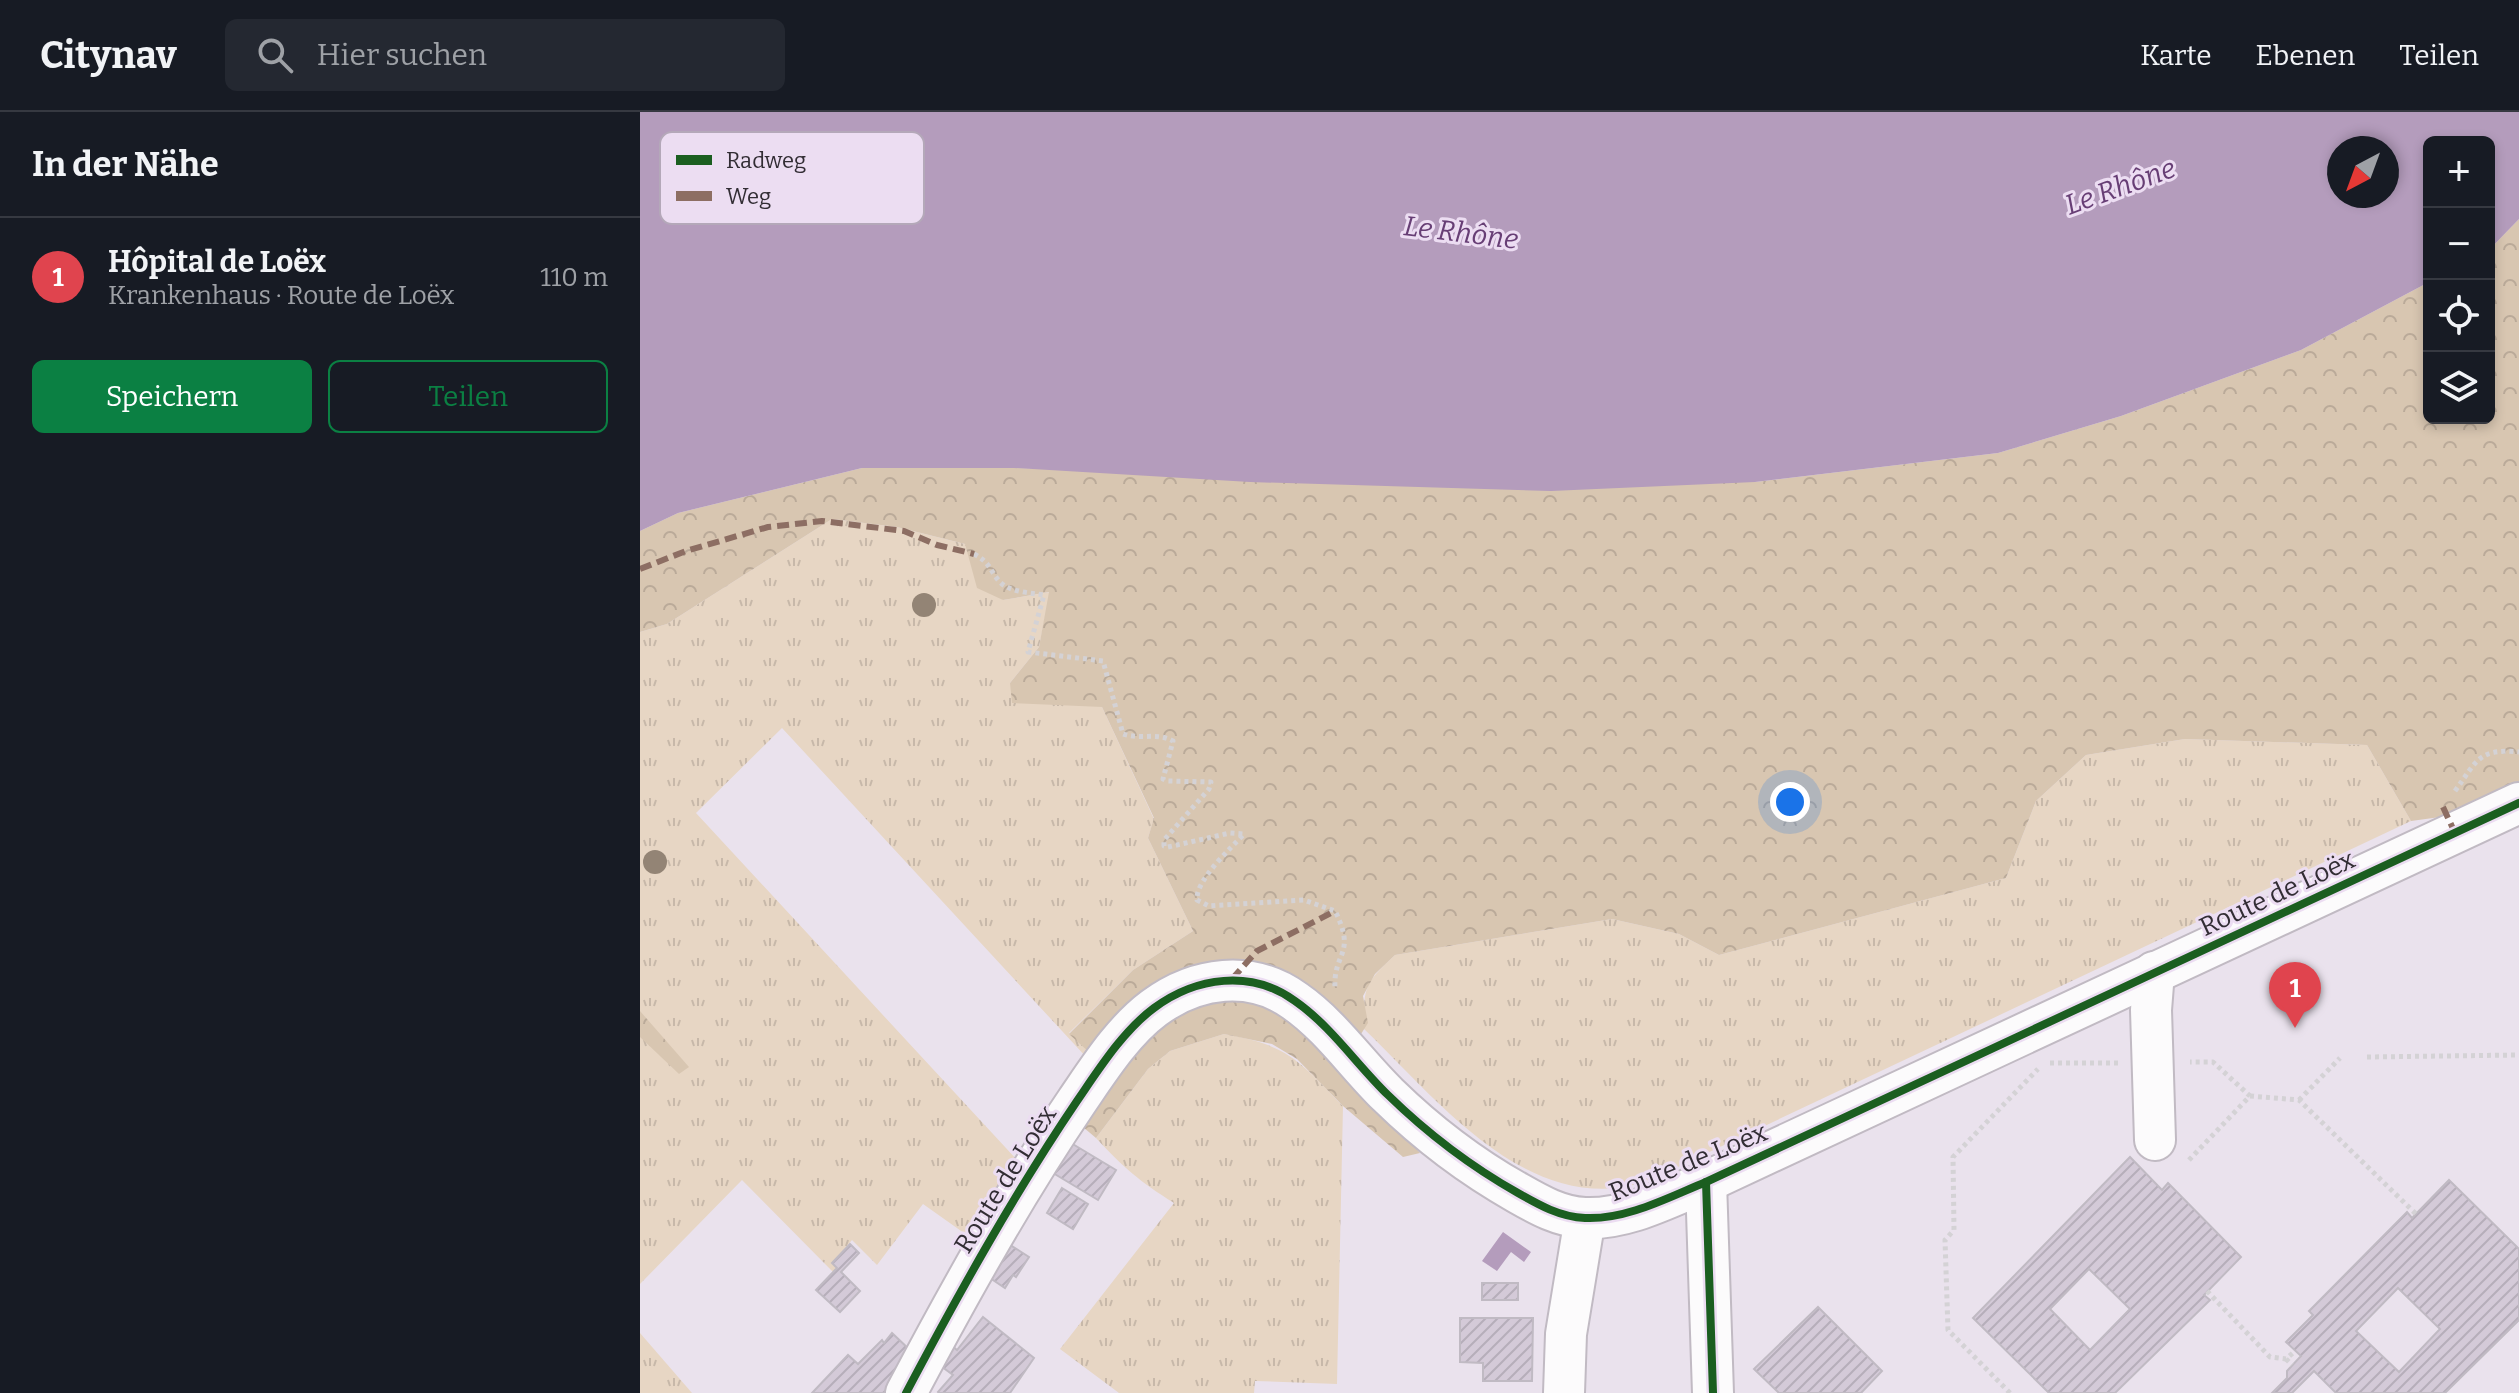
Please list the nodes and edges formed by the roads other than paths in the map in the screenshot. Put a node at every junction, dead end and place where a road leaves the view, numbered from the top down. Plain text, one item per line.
1 (2519, 803) edge
2 (2154, 972) junction
3 (2155, 1140) dead end
4 (1706, 1182) junction
5 (1585, 1218) junction
6 (906, 1393) edge
7 (1564, 1393) edge
8 (1713, 1393) edge

1 - 2 street, Route de Loëx
2 - 3 street
2 - 4 street, Route de Loëx
4 - 5 street, Route de Loëx
4 - 8 street
5 - 6 street, Route de Loëx
5 - 7 street

